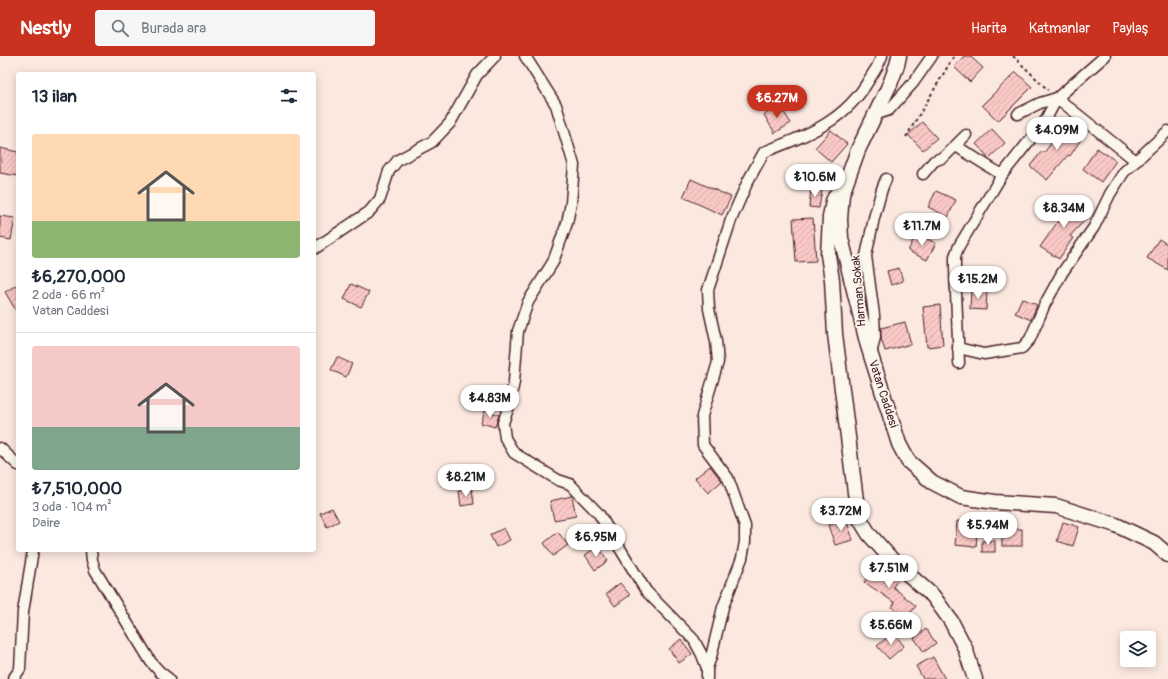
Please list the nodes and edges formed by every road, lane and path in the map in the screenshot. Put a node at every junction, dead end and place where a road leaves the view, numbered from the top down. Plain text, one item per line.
1 (495, 56) edge
2 (525, 56) edge
3 (882, 56) edge
4 (899, 56) edge
5 (932, 56) edge
6 (954, 56) edge
7 (1013, 56) edge
8 (1105, 56) edge
9 (1057, 98) junction
10 (1018, 114) dead end
11 (874, 115) junction
12 (1168, 131) edge
13 (966, 135) dead end
14 (906, 137) dead end
15 (956, 146) junction
16 (1136, 161) junction
17 (923, 174) dead end
18 (1002, 175) junction
19 (848, 178) junction
20 (886, 179) dead end
21 (316, 248) edge
22 (958, 348) junction
23 (871, 354) junction
24 (959, 363) dead end
25 (0, 448) edge
26 (16, 463) edge
27 (33, 552) edge
28 (92, 552) edge
29 (1168, 555) edge
30 (707, 668) junction
31 (13, 679) edge
32 (169, 679) edge
33 (707, 679) edge
34 (975, 679) edge

1 - 21 street
2 - 30 street
3 - 30 street
4 - 11 street, Vatan Caddesi
5 - 11 street
6 - 14 path
7 - 9 path
8 - 9 street
9 - 10 street
9 - 16 street
9 - 18 street
11 - 19 street, Vatan Caddesi
12 - 16 street
13 - 15 street
15 - 17 street
15 - 18 street
16 - 22 street
18 - 22 street
19 - 23 street, Vatan Caddesi
19 - 34 street
20 - 23 street, Harman Sokak
22 - 24 street
23 - 29 street, Vatan Caddesi
25 - 26 street
27 - 31 street
28 - 32 street
30 - 33 street

